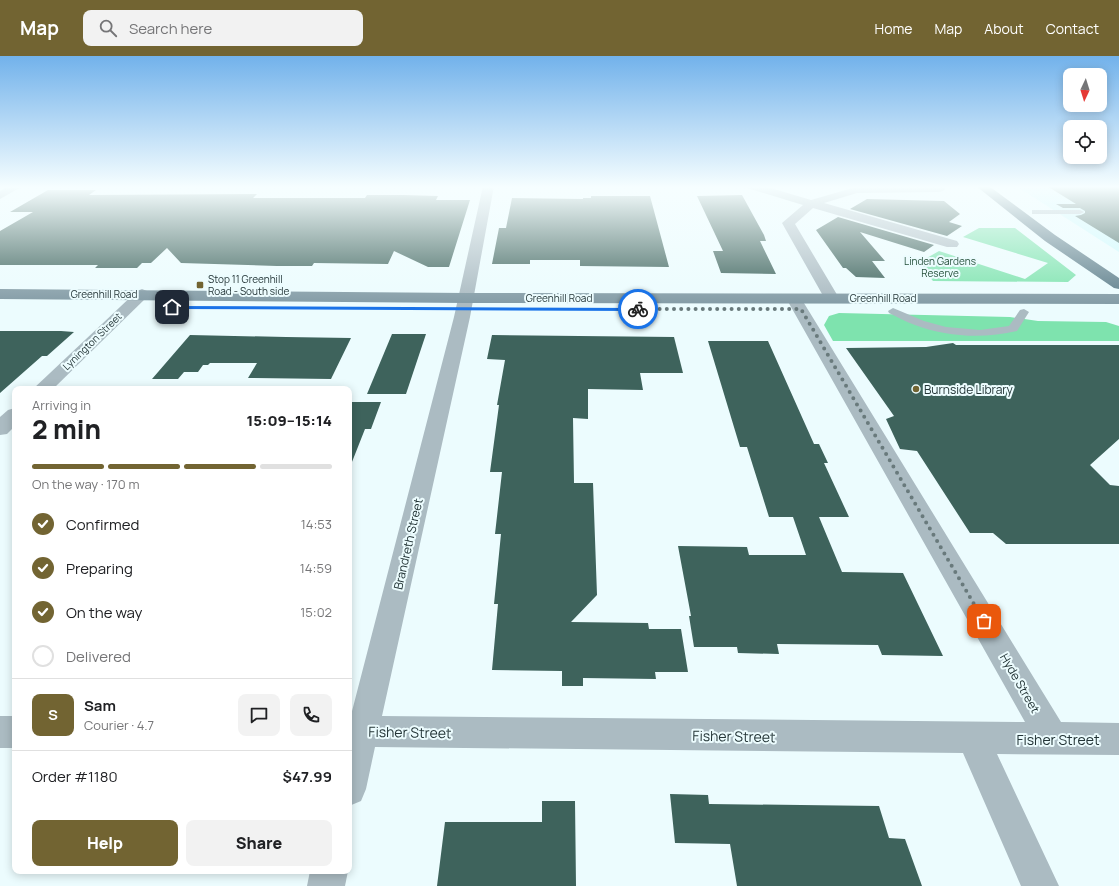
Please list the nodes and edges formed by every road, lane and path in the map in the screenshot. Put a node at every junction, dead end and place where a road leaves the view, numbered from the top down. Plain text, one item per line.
1 (481, 225) edge
2 (789, 225) edge
3 (886, 225) edge
4 (1032, 225) edge
5 (952, 244) dead end
6 (1119, 285) edge
7 (0, 294) edge
8 (142, 294) junction
9 (831, 298) junction
10 (1119, 299) edge
11 (465, 304) junction
12 (797, 304) junction
13 (0, 307) edge
14 (128, 307) junction
15 (1119, 313) edge
16 (45, 386) edge
17 (12, 417) edge
18 (0, 429) edge
19 (356, 731) edge
20 (0, 732) edge
21 (12, 732) edge
22 (1052, 738) junction
23 (973, 739) junction
24 (1119, 739) edge
25 (352, 764) edge
26 (328, 874) edge
27 (326, 886) edge
28 (1040, 886) edge

1 - 11 street, Brandreth Street
2 - 9 street
3 - 5 street
4 - 6 highway
7 - 8 main road, Greenhill Road
8 - 11 main road, Greenhill Road
8 - 14 street, Lynington Street
9 - 10 main road, Greenhill Road
9 - 12 main road, Greenhill Road
11 - 12 main road, Greenhill Road
11 - 14 main road, Greenhill Road
11 - 19 street, Brandreth Street
12 - 15 main road, Greenhill Road
12 - 22 street, Hyde Street
13 - 14 main road, Greenhill Road
14 - 16 street, Lynington Street
17 - 18 street
19 - 23 street, Fisher Street
19 - 25 street, Brandreth Street
20 - 21 street
22 - 23 street, Fisher Street
22 - 24 street, Fisher Street
23 - 28 street
26 - 27 street

